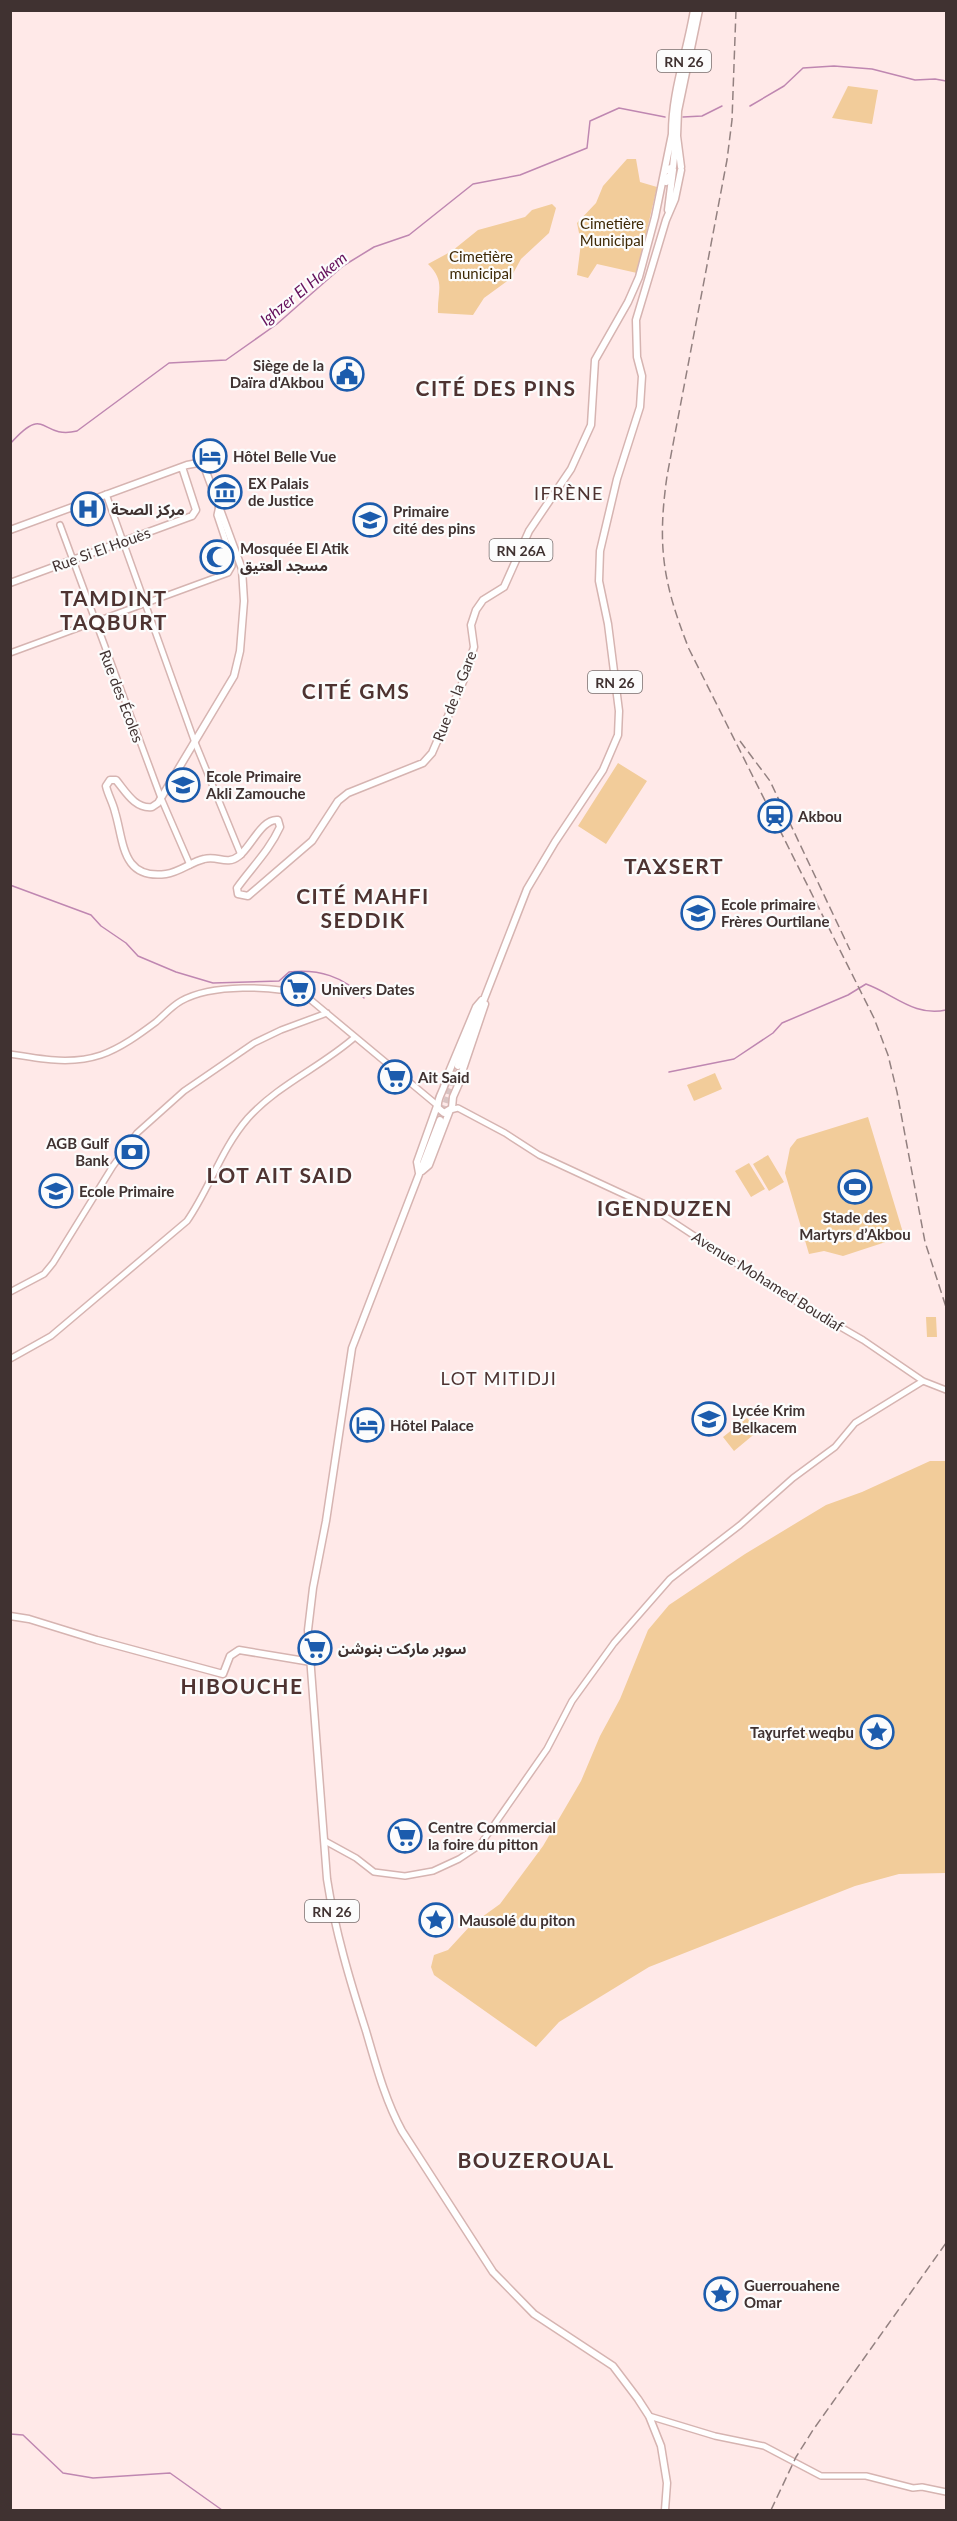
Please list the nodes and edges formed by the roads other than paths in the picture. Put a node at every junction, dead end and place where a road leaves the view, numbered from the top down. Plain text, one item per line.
1 (694, 10) edge
2 (699, 10) edge
3 (675, 111) junction
4 (675, 135) junction
5 (670, 159) junction
6 (672, 168) junction
7 (681, 168) junction
8 (664, 175) junction
9 (655, 217) junction
10 (666, 220) junction
11 (182, 467) junction
12 (106, 494) junction
13 (219, 506) junction
14 (60, 525) dead end
15 (10, 530) edge
16 (123, 541) junction
17 (72, 560) junction
18 (10, 583) edge
19 (146, 604) junction
20 (94, 622) junction
21 (10, 653) edge
22 (194, 740) junction
23 (161, 798) junction
24 (241, 855) junction
25 (190, 865) junction
26 (484, 998) junction
27 (327, 1013) junction
28 (355, 1037) junction
29 (10, 1054) edge
30 (458, 1066) tunnel mouth
31 (450, 1074) junction
32 (460, 1078) junction
33 (444, 1090) junction
34 (424, 1093) junction
35 (437, 1105) junction
36 (454, 1109) junction
37 (440, 1120) tunnel mouth
38 (419, 1173) junction
39 (10, 1292) edge
40 (10, 1359) edge
41 (923, 1381) junction
42 (946, 1390) edge
43 (10, 1616) edge
44 (310, 1662) junction
45 (325, 1841) junction
46 (649, 2416) junction
47 (946, 2492) edge
48 (665, 2511) edge

1 - 3 main road, RN 26
2 - 3 main road, RN 26
3 - 4 main road, RN 26
4 - 5 main road
4 - 7 main road, RN 26
5 - 6 main road
5 - 8 main road, Rue de la Gare / RN 26A
6 - 7 main road
6 - 8 main road
6 - 9 main road
6 - 10 main road
7 - 10 main road, RN 26
8 - 9 main road, Rue de la Gare / RN 26A
9 - 24 main road, Rue de la Gare / RN 26A
10 - 26 main road, RN 26
11 - 12 main road
11 - 13 main road
11 - 16 main road, Rue Si El Houès
12 - 15 main road
12 - 16 street
13 - 19 street
13 - 22 main road
14 - 17 street, Rue des Écoles
16 - 17 main road, Rue Si El Houès
16 - 19 street
17 - 18 main road, Rue Si El Houès
17 - 20 street, Rue des Écoles
19 - 20 street
19 - 22 street
20 - 21 street
20 - 23 street, Rue des Écoles
22 - 23 main road
22 - 24 street
23 - 25 street, Rue des Écoles
23 - 25 main road
24 - 25 main road
26 - 30 main road, RN 26
26 - 31 main road, RN 26
26 - 32 main road, RN 26
27 - 28 street
27 - 29 street
27 - 39 street
28 - 34 street
28 - 40 street
31 - 32 main road
31 - 33 main road, RN 26
32 - 36 main road, RN 26
33 - 34 street
33 - 35 main road, RN 26
34 - 35 street
35 - 36 main road
35 - 38 main road, RN 26
36 - 38 main road, RN 26
36 - 41 street, Avenue Mohamed Boudiaf
37 - 38 main road, RN 26
38 - 44 main road, RN 26
41 - 42 street, Avenue Mohamed Boudiaf
41 - 45 street
43 - 44 main road
44 - 45 main road, RN 26
45 - 46 main road, RN 26
46 - 47 street
46 - 48 main road, RN 26

